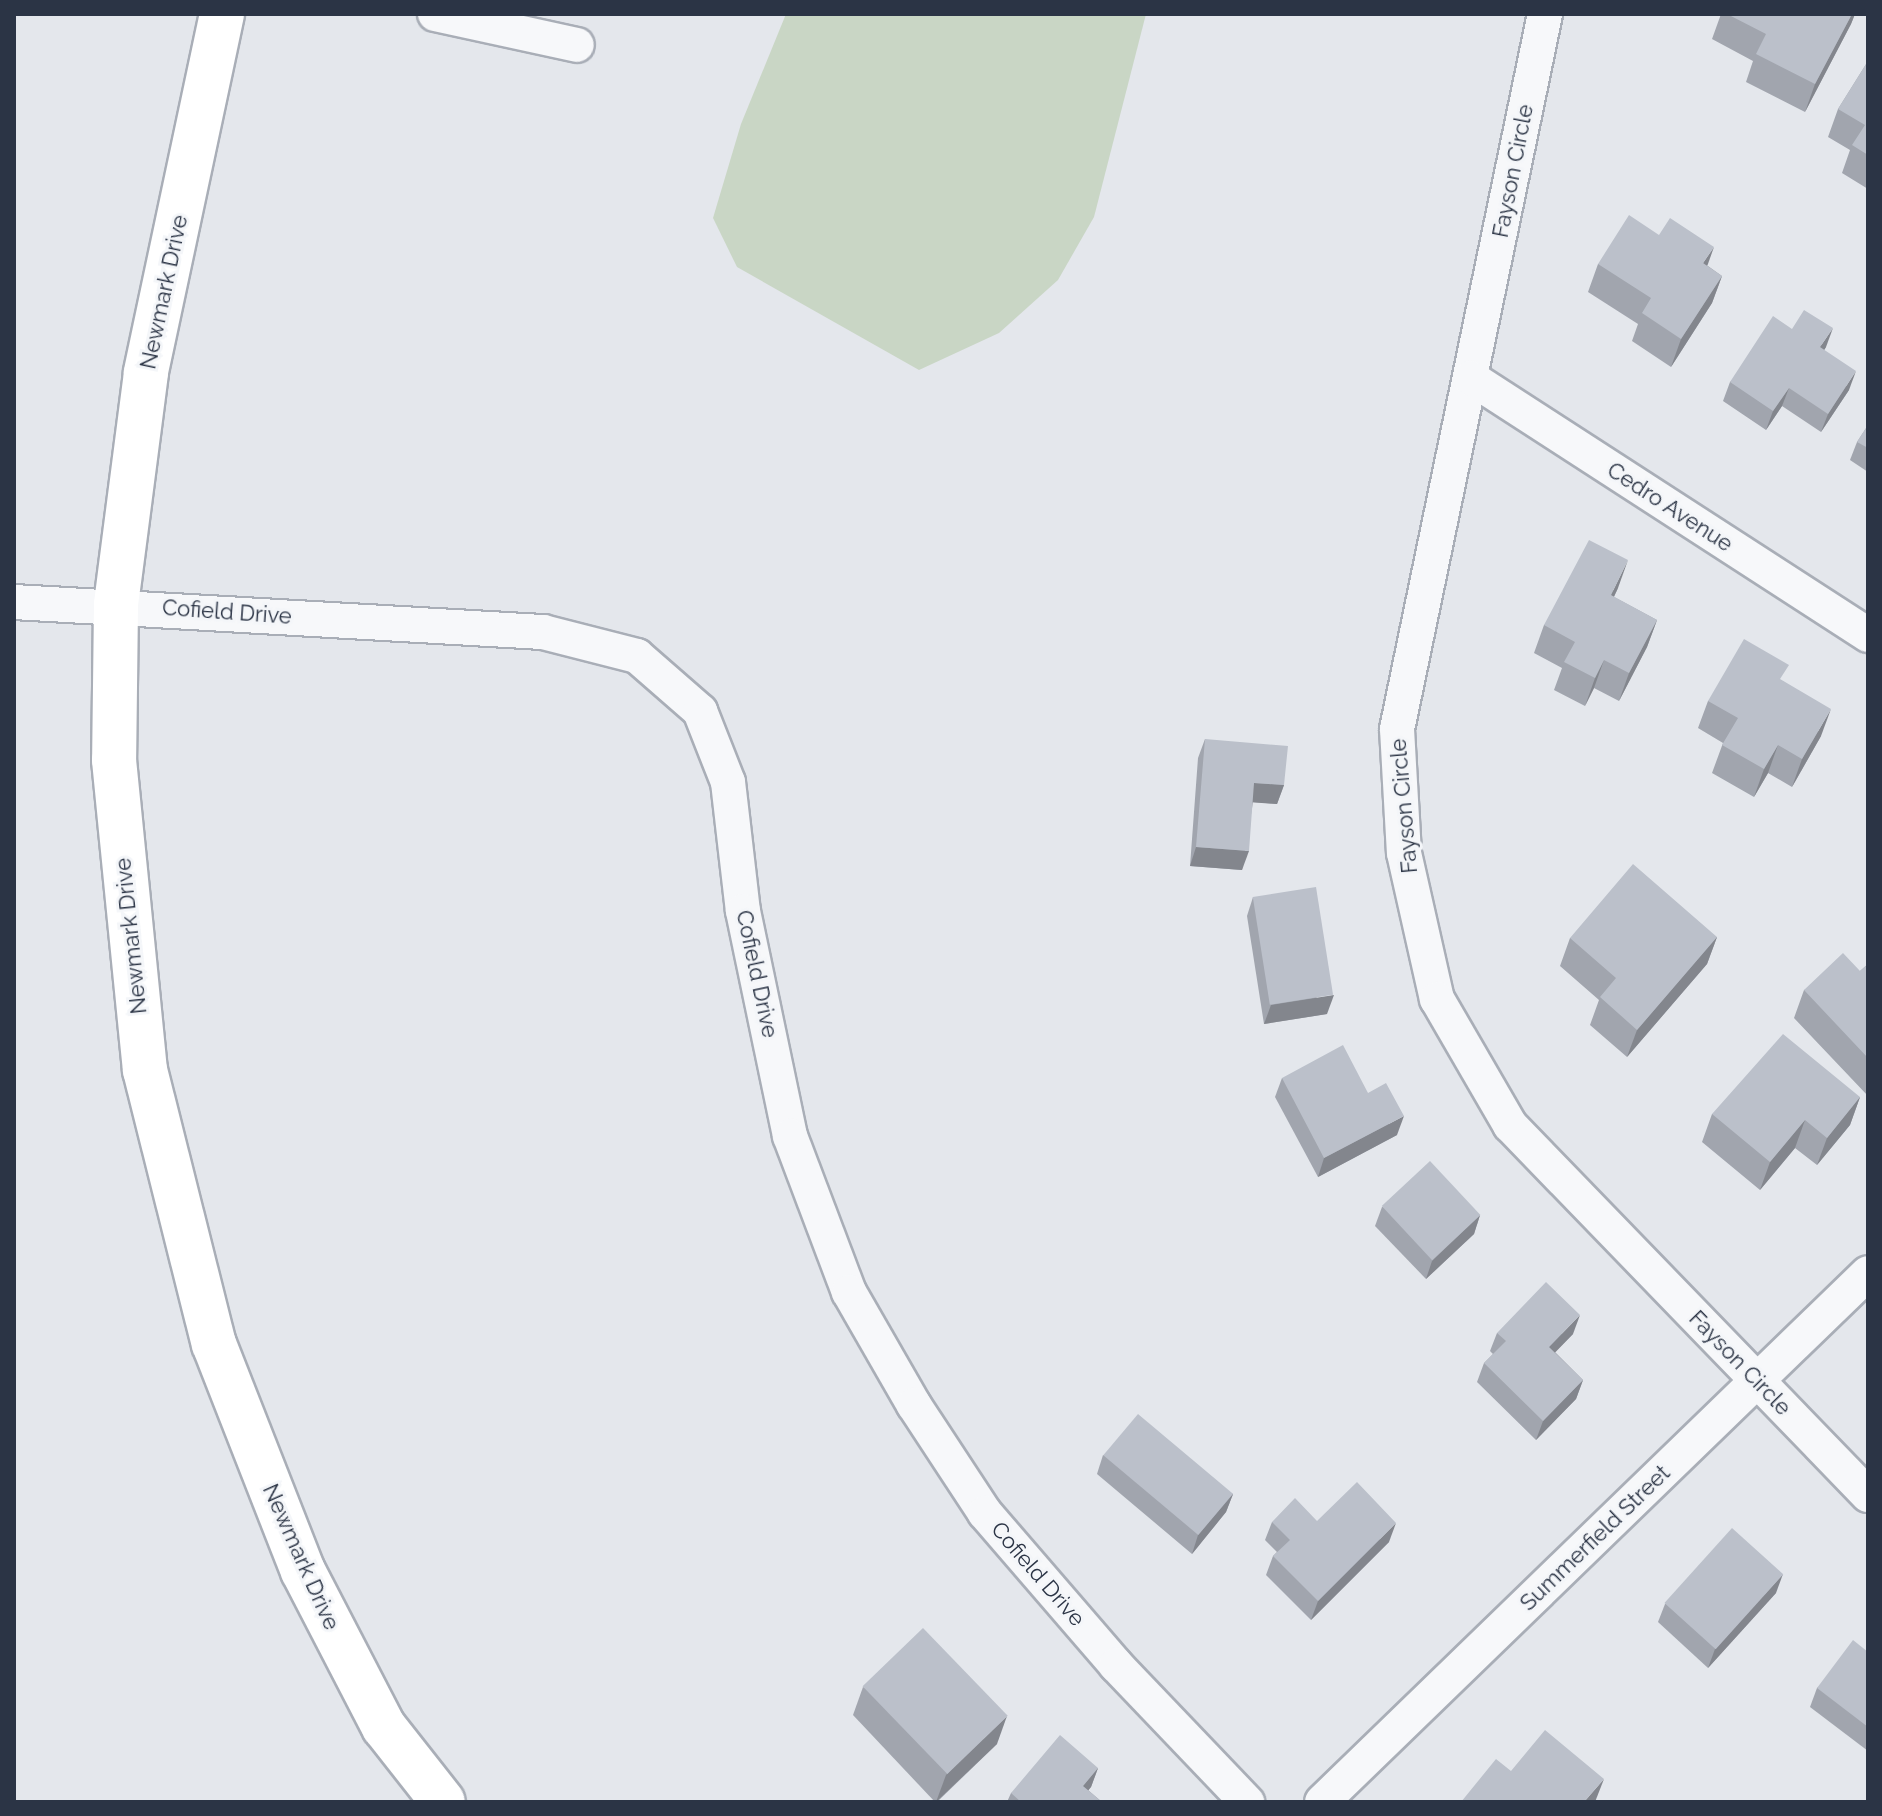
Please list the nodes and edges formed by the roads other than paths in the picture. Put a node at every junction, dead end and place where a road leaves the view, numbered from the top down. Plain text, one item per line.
1 (222, 14) edge
2 (435, 14) edge
3 (1545, 14) edge
4 (577, 45) dead end
5 (1471, 378) junction
6 (14, 602) edge
7 (116, 605) junction
8 (1868, 635) edge
9 (1868, 1273) edge
10 (1758, 1381) junction
11 (1868, 1495) edge
12 (443, 1802) edge
13 (1247, 1802) edge
14 (1322, 1802) edge

1 - 7 street, Newmark Drive
2 - 4 street
3 - 5 street, Fayson Circle
5 - 8 street, Cedro Avenue
5 - 10 street, Fayson Circle
6 - 7 street, Cofield Drive
7 - 12 street, Newmark Drive
7 - 13 street, Cofield Drive
9 - 10 street, Summerfield Street
10 - 11 street, Fayson Circle
10 - 14 street, Summerfield Street

